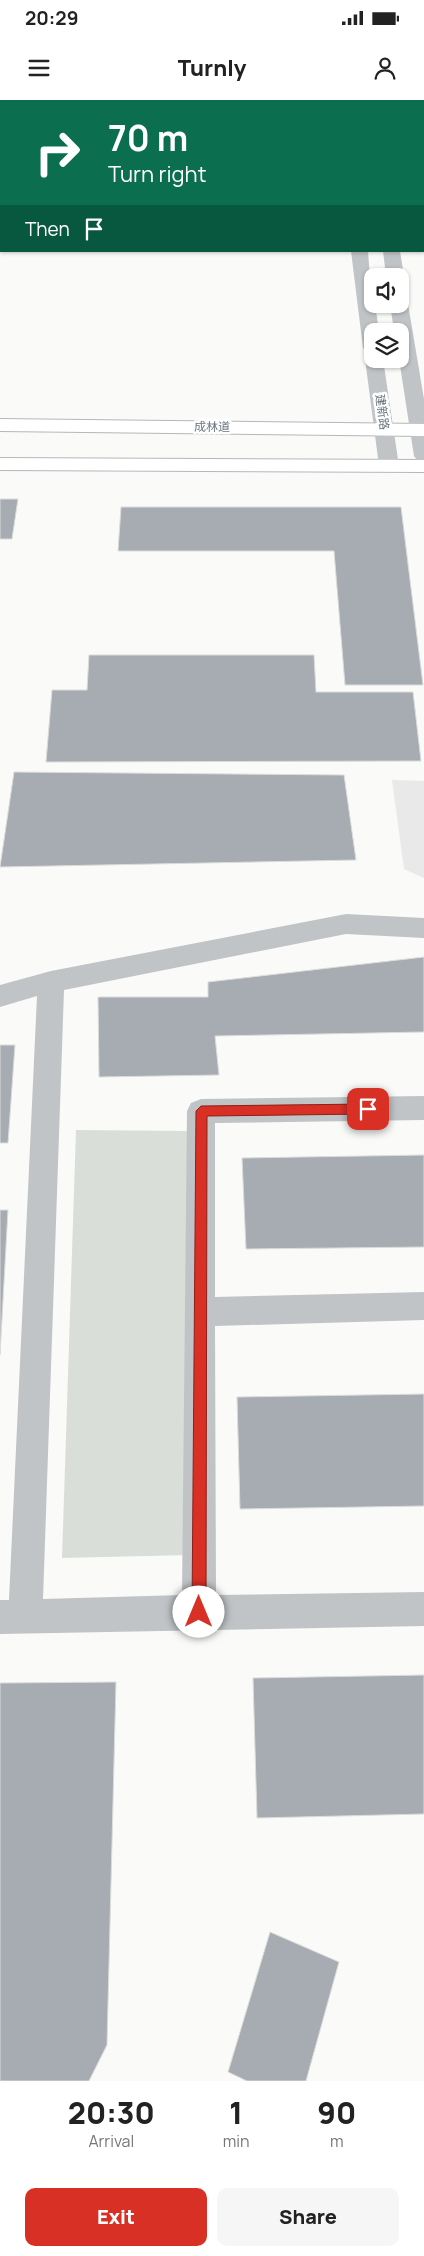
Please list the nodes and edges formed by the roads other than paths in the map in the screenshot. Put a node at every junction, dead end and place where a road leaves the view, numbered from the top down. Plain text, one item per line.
1 (359, 252) edge
2 (391, 252) edge
3 (394, 268) edge
4 (401, 313) edge
5 (369, 323) edge
6 (375, 368) edge
7 (0, 425) edge
8 (384, 430) junction
9 (421, 430) edge
10 (424, 456) edge
11 (0, 464) edge
12 (389, 466) junction
13 (424, 466) edge
14 (424, 928) edge
15 (51, 982) junction
16 (0, 996) edge
17 (424, 1108) edge
18 (424, 1306) edge
19 (200, 1312) junction
20 (424, 1609) edge
21 (199, 1612) junction
22 (12, 1617) edge

1 - 5 street
2 - 3 street
4 - 9 street
6 - 8 street, 建新路
7 - 8 main road, 成林道
8 - 9 main road, 成林道
8 - 12 street, 建新路
9 - 10 street
11 - 12 main road
12 - 13 main road
14 - 15 street
15 - 16 street
15 - 22 street
17 - 19 street
18 - 19 street
19 - 21 street
20 - 21 street
21 - 22 street

